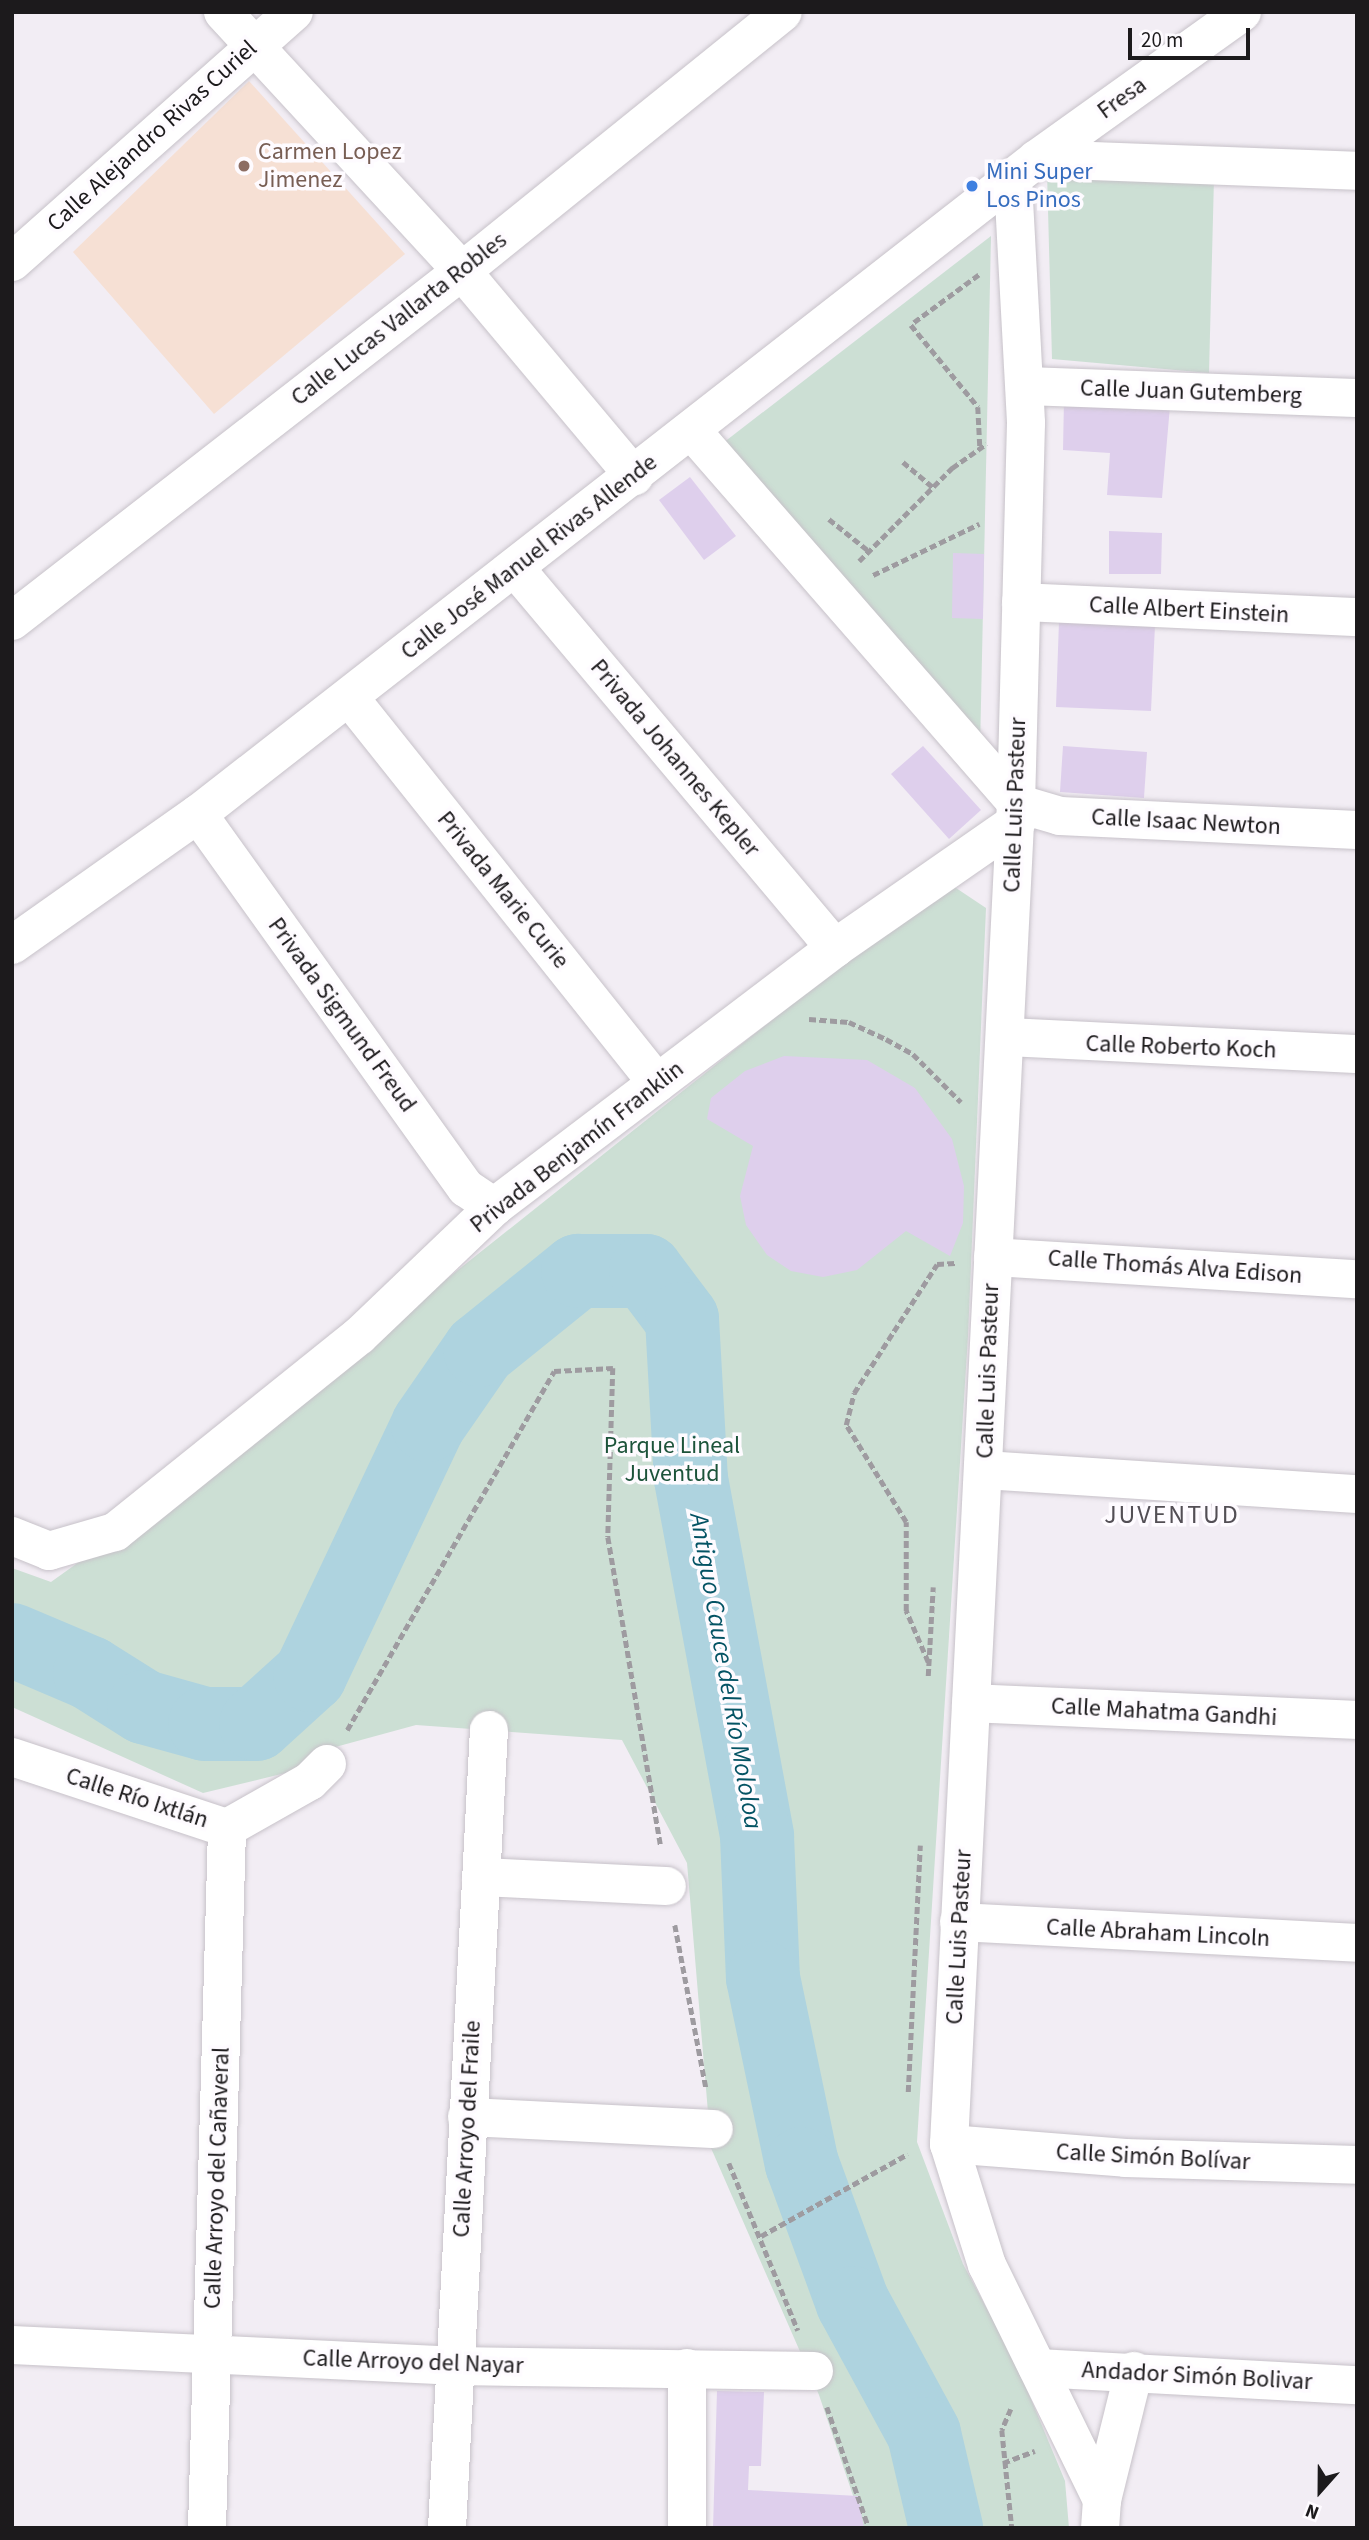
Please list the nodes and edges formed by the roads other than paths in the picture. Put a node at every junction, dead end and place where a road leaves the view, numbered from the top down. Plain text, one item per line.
1 (223, 12) edge
2 (294, 12) edge
3 (783, 12) edge
4 (1239, 13) edge
5 (254, 44) junction
6 (1025, 171) junction
7 (1357, 171) edge
8 (12, 262) edge
9 (462, 271) junction
10 (1025, 386) junction
11 (1357, 398) edge
12 (692, 431) junction
13 (634, 475) junction
14 (515, 568) junction
15 (1021, 602) junction
16 (1357, 617) edge
17 (12, 621) edge
18 (349, 697) junction
19 (1016, 813) junction
20 (198, 814) junction
21 (1357, 830) edge
22 (12, 945) edge
23 (835, 948) junction
24 (1006, 1037) junction
25 (1357, 1054) edge
26 (657, 1083) junction
27 (494, 1207) junction
28 (993, 1257) junction
29 (1357, 1279) edge
30 (984, 1470) junction
31 (1357, 1494) edge
32 (12, 1536) edge
33 (971, 1703) junction
34 (1357, 1720) edge
35 (489, 1730) dead end
36 (12, 1757) edge
37 (327, 1763) road end
38 (227, 1828) junction
39 (481, 1877) junction
40 (667, 1886) road end
41 (959, 1922) junction
42 (1357, 1944) edge
43 (467, 2117) junction
44 (714, 2129) road end
45 (949, 2144) junction
46 (1357, 2165) edge
47 (12, 2345) edge
48 (212, 2354) junction
49 (454, 2367) junction
50 (687, 2368) junction
51 (1038, 2368) junction
52 (814, 2371) road end
53 (1134, 2371) junction
54 (1357, 2385) edge
55 (1101, 2514) edge
56 (207, 2528) edge
57 (447, 2528) edge
58 (687, 2528) edge

1 - 5 street
2 - 5 street, Calle Alejandro Rivas Curiel
3 - 9 street, Calle Lucas Vallarta Robles
4 - 6 street, Fresa
5 - 8 street, Calle Alejandro Rivas Curiel
5 - 9 street
6 - 7 street
6 - 10 street, Calle Luis Pasteur
6 - 12 street, Calle José Manuel Rivas Allende
9 - 13 street
9 - 17 street, Calle Lucas Vallarta Robles
10 - 11 street, Calle Juan Gutemberg
10 - 15 street, Calle Luis Pasteur
12 - 13 street, Calle José Manuel Rivas Allende
12 - 19 street
13 - 14 street, Calle José Manuel Rivas Allende
14 - 18 street, Calle José Manuel Rivas Allende
14 - 23 street, Privada Johannes Kepler
15 - 16 street, Calle Albert Einstein
15 - 19 street, Calle Luis Pasteur
18 - 20 street, Calle José Manuel Rivas Allende
18 - 26 street, Privada Marie Curie
19 - 21 street, Calle Isaac Newton
19 - 23 street, Privada Benjamín Franklin
19 - 24 street, Calle Luis Pasteur
20 - 22 street, Calle José Manuel Rivas Allende
20 - 27 street, Privada Sigmund Freud
23 - 26 street, Privada Benjamín Franklin
24 - 25 street, Calle Roberto Koch
24 - 28 street, Calle Luis Pasteur
26 - 27 street, Privada Benjamín Franklin
27 - 32 street, Privada Benjamín Franklin
28 - 29 street, Calle Thomás Alva Edison
28 - 30 street, Calle Luis Pasteur
30 - 31 street
30 - 33 street, Calle Luis Pasteur
33 - 34 street, Calle Mahatma Gandhi
33 - 41 street, Calle Luis Pasteur
35 - 39 street, Calle Arroyo del Fraile
36 - 38 street, Calle Río Ixtlán
37 - 38 street, Calle Río Ixtlán
38 - 48 street, Calle Arroyo del Cañaveral
39 - 40 street
39 - 43 street, Calle Arroyo del Fraile
41 - 42 street, Calle Abraham Lincoln
41 - 45 street, Calle Luis Pasteur
43 - 44 street
43 - 49 street, Calle Arroyo del Fraile
45 - 46 street, Calle Simón Bolívar
45 - 51 street, Calle Luis Pasteur
47 - 48 street, Calle Arroyo del Nayar
48 - 49 street, Calle Arroyo del Nayar
48 - 56 street, Calle Arroyo del Cañaveral
49 - 50 street, Calle Arroyo del Nayar
49 - 57 street, Calle Arroyo del Fraile
50 - 52 street, Calle Arroyo del Nayar
50 - 58 street
51 - 53 street, Andador Simón Bolivar
51 - 55 street, Calle Luis Pasteur
53 - 54 street, Andador Simón Bolivar
53 - 55 street

